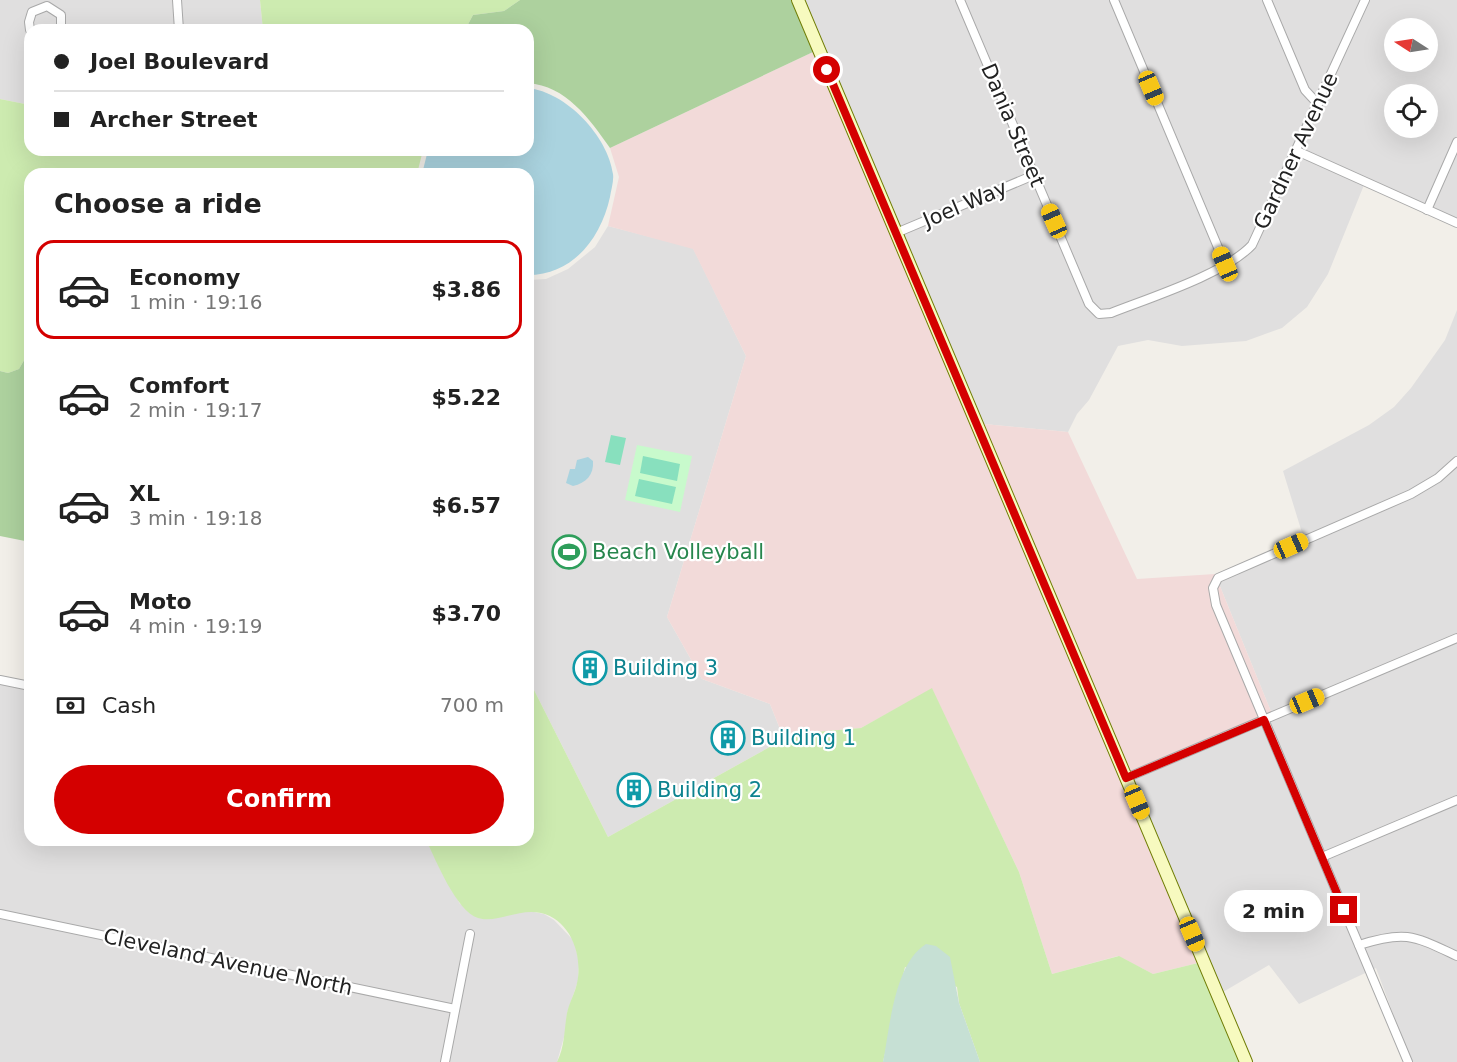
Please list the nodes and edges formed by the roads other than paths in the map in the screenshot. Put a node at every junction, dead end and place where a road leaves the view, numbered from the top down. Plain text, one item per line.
1 (177, 0) edge
2 (798, 0) edge
3 (960, 0) edge
4 (1114, 0) edge
5 (1268, 0) edge
6 (1365, 0) edge
7 (48, 3) edge
8 (29, 24) edge
9 (61, 24) edge
10 (179, 24) edge
11 (1318, 104) junction
12 (1457, 142) edge
13 (1297, 151) junction
14 (1034, 175) junction
15 (1427, 210) junction
16 (1457, 223) edge
17 (896, 233) junction
18 (1225, 264) junction
19 (1099, 314) joint
20 (1457, 461) edge
21 (1457, 638) edge
22 (0, 680) edge
23 (24, 685) edge
24 (1264, 720) junction
25 (1126, 778) junction
26 (1457, 800) edge
27 (1322, 857) junction
28 (0, 914) edge
29 (470, 934) dead end
30 (1359, 945) junction
31 (1457, 956) edge
32 (455, 1010) junction
33 (445, 1062) edge
34 (1246, 1062) edge
35 (1408, 1062) edge

1 - 10 street
2 - 17 main road
3 - 14 street, Dania Street
4 - 18 street
5 - 11 street
6 - 11 street, Gardner Avenue
7 - 8 street
7 - 9 street
11 - 13 street, Gardner Avenue
12 - 15 street
13 - 15 street
13 - 18 street, Gardner Avenue
14 - 17 street, Joel Way
14 - 19 street, Dania Street
15 - 16 street
17 - 25 main road
18 - 19 street, Gardner Avenue
20 - 24 street
21 - 24 street
22 - 23 street
24 - 25 street
24 - 27 street
25 - 34 main road
26 - 27 street
27 - 30 street
28 - 32 street, Cleveland Avenue North
29 - 32 street
30 - 31 street
30 - 35 street
32 - 33 street

